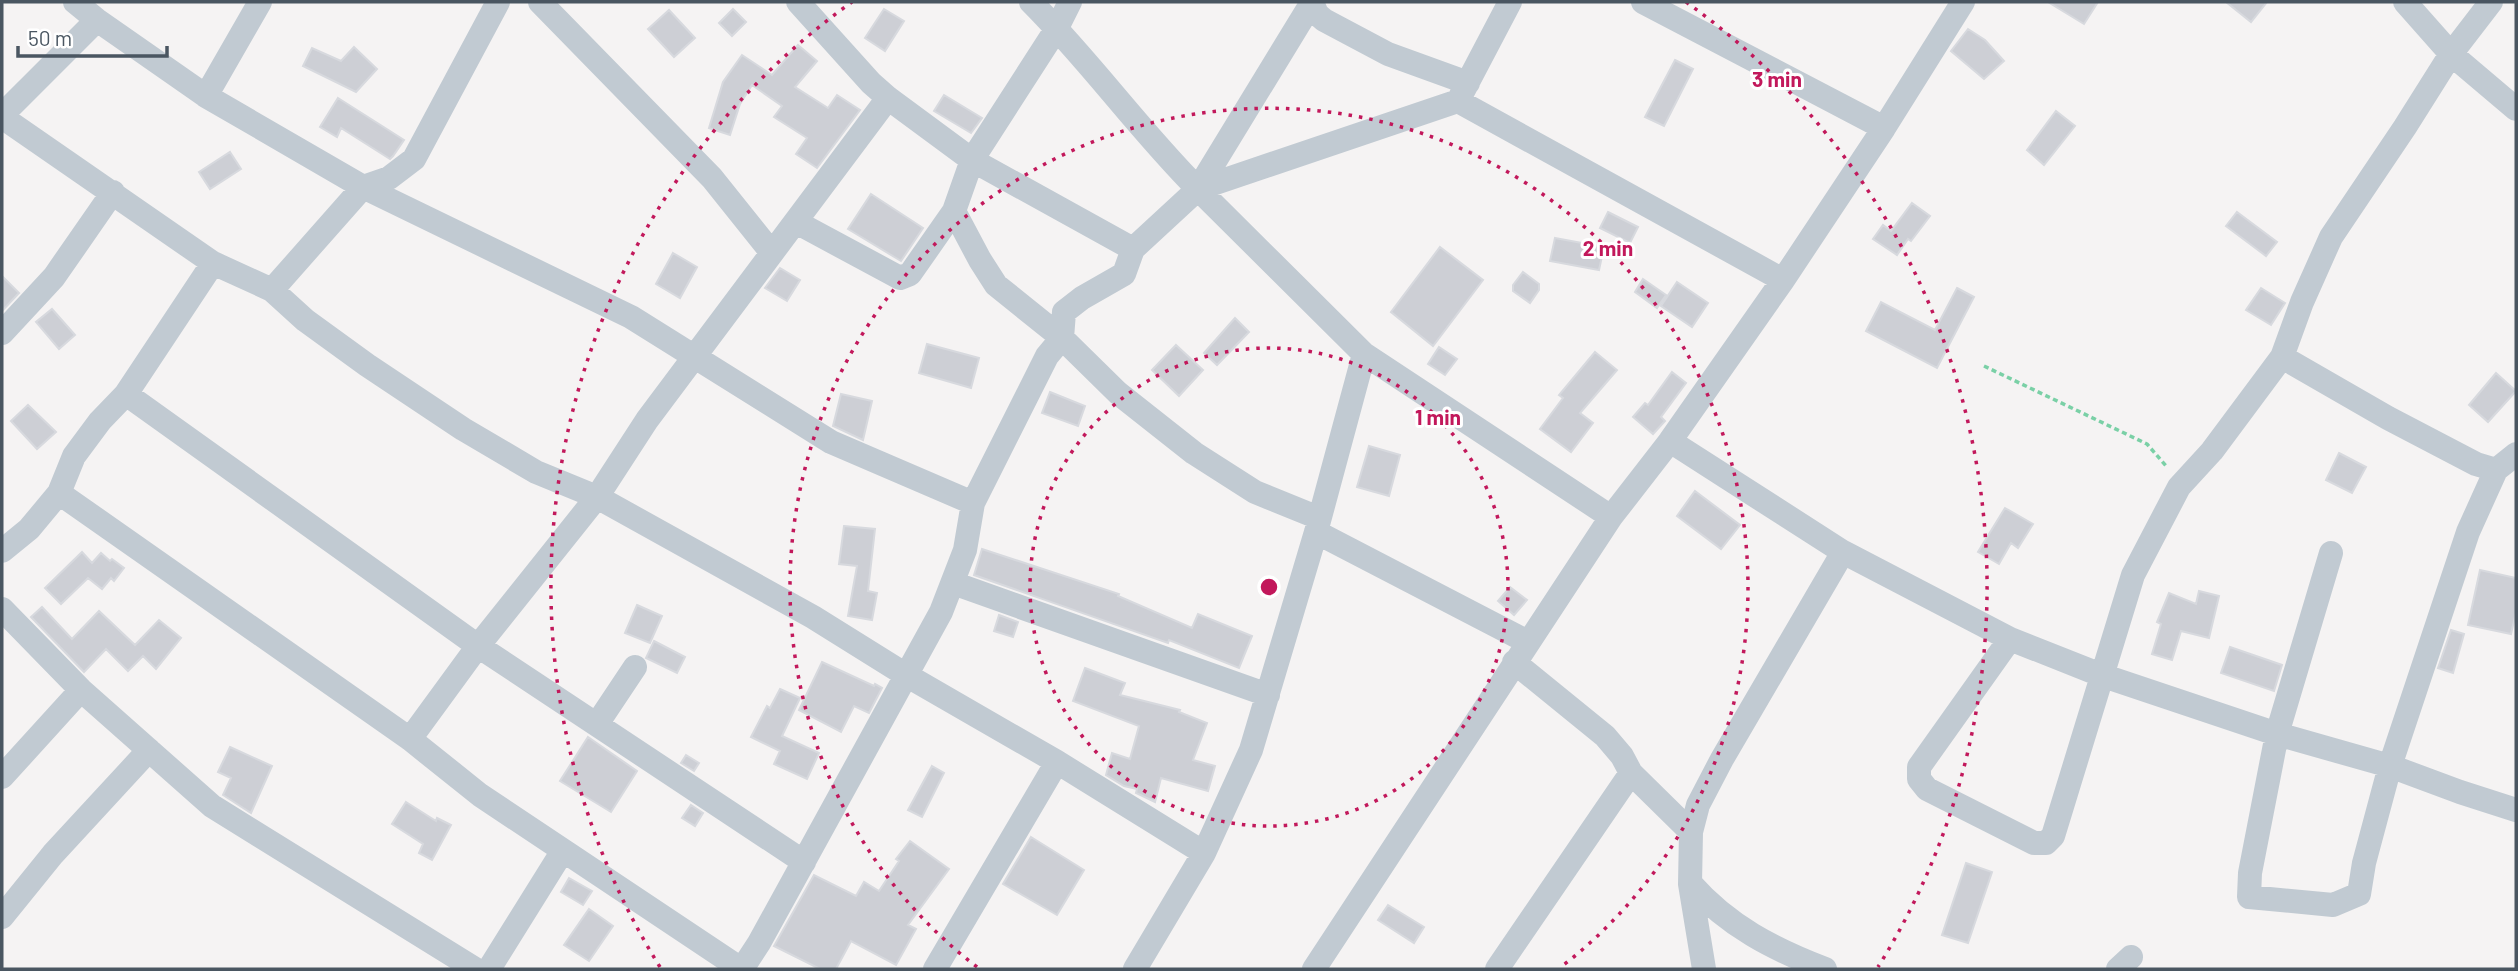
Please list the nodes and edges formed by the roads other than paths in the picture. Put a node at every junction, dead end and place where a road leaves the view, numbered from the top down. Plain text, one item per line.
1 (75, 2) edge
2 (260, 2) edge
3 (498, 2) edge
4 (540, 2) edge
5 (798, 2) edge
6 (1031, 2) edge
7 (1070, 2) edge
8 (1510, 2) edge
9 (1643, 2) edge
10 (1963, 2) edge
11 (2405, 2) edge
12 (2491, 2) edge
13 (1312, 3) edge
14 (97, 20) junction
15 (1057, 28) junction
16 (2451, 54) junction
17 (1463, 92) junction
18 (206, 96) junction
19 (888, 99) junction
20 (2516, 109) edge
21 (2, 116) edge
22 (1884, 128) junction
23 (972, 160) junction
24 (363, 187) junction
25 (1198, 189) junction
26 (113, 192) junction
27 (954, 211) junction
28 (796, 222) junction
29 (1133, 249) junction
30 (772, 253) junction
31 (213, 263) junction
32 (1783, 280) junction
33 (272, 290) junction
34 (2, 332) edge
35 (1062, 338) junction
36 (1364, 354) junction
37 (694, 358) junction
38 (2282, 358) junction
39 (126, 394) junction
40 (1670, 441) junction
41 (2516, 454) edge
42 (2497, 470) junction
43 (58, 493) junction
44 (597, 497) junction
45 (973, 503) junction
46 (1611, 517) junction
47 (1317, 525) junction
48 (2, 551) edge
49 (1843, 552) junction
50 (2331, 553) dead end
51 (953, 583) junction
52 (2, 609) edge
53 (2010, 639) junction
54 (478, 646) junction
55 (1521, 652) junction
56 (635, 667) dead end
57 (906, 675) junction
58 (2101, 675) junction
59 (81, 690) junction
60 (1268, 695) junction
61 (597, 724) junction
62 (2277, 734) junction
63 (410, 738) junction
64 (149, 750) junction
65 (1057, 762) junction
66 (2390, 766) junction
67 (1630, 773) junction
68 (2, 778) edge
69 (2516, 810) edge
70 (1691, 832) junction
71 (562, 852) junction
72 (1204, 853) junction
73 (804, 862) junction
74 (1690, 884) junction
75 (2, 917) edge
76 (475, 969) edge
77 (489, 969) edge
78 (742, 969) edge
79 (936, 969) edge
80 (1135, 969) edge
81 (1314, 969) edge
82 (1497, 969) edge
83 (1704, 969) edge
84 (1825, 969) edge

1 - 14 street
2 - 18 street
3 - 24 street
4 - 30 street
5 - 19 street
6 - 15 street
7 - 15 street
8 - 17 street
9 - 22 street
10 - 22 street
11 - 16 street
12 - 16 street
13 - 17 street
13 - 25 street
14 - 18 street
14 - 21 street
15 - 23 street
15 - 25 street
16 - 20 street
16 - 38 street
17 - 25 street
17 - 32 street
18 - 24 street
19 - 23 street
19 - 28 street
21 - 26 street
22 - 32 street
23 - 27 street
23 - 29 street
24 - 33 street
24 - 37 street
25 - 29 street
25 - 36 street
26 - 31 street
26 - 34 street
27 - 28 street
27 - 35 street
28 - 30 street
29 - 35 street
30 - 37 street
31 - 33 street
31 - 39 street
32 - 40 street
33 - 44 street
35 - 45 street
35 - 47 street
36 - 46 street
36 - 47 street
37 - 44 street
37 - 45 street
38 - 42 street
38 - 58 street
39 - 43 street
39 - 54 street
40 - 46 street
40 - 49 street
41 - 42 street
42 - 66 street
43 - 48 street
43 - 63 street
44 - 54 street
44 - 57 street
45 - 51 street
46 - 55 street
47 - 55 street
47 - 60 street
49 - 53 street
49 - 70 street
50 - 62 street
51 - 57 street
51 - 60 street
52 - 59 street
53 - 58 street
53 - 58 street
54 - 61 street
54 - 63 street
55 - 67 street
55 - 81 street
56 - 61 street
57 - 65 street
57 - 73 street
58 - 62 street
59 - 64 street
59 - 68 street
60 - 72 street
61 - 73 street
62 - 66 street
62 - 66 street
63 - 71 street
64 - 75 street
64 - 76 street
65 - 72 street
65 - 79 street
66 - 69 street
67 - 70 street
67 - 82 street
70 - 74 street
71 - 77 street
71 - 78 street
72 - 80 street
73 - 78 street
74 - 83 street
74 - 84 street

